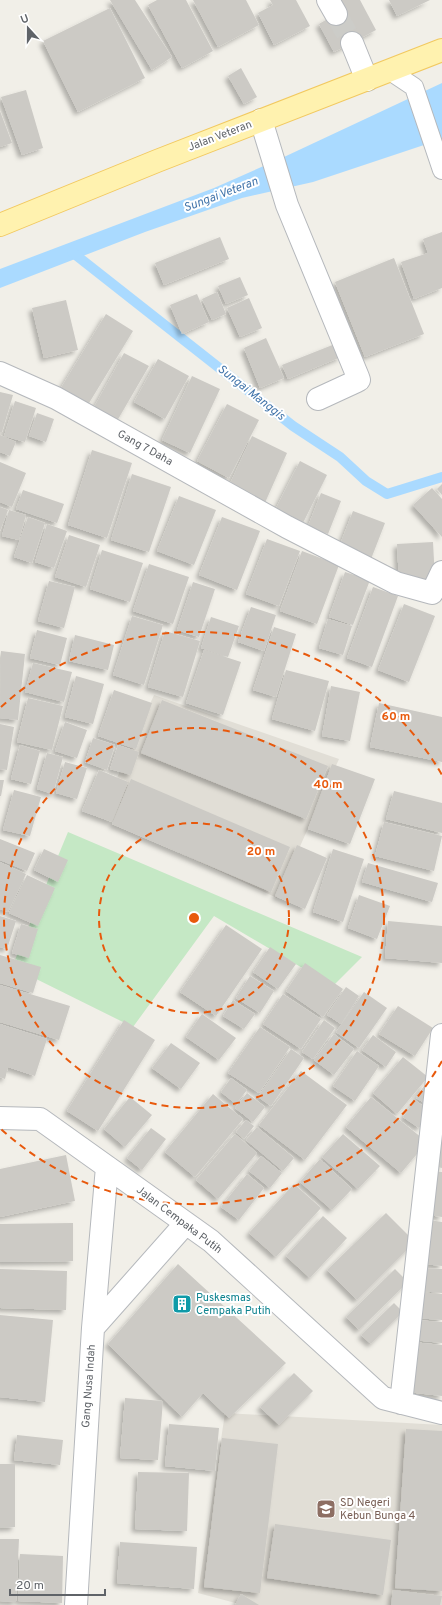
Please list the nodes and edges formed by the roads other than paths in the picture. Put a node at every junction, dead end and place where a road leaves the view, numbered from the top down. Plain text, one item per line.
1 (352, 43) tunnel mouth
2 (442, 50) edge
3 (390, 71) junction
4 (367, 80) junction
5 (261, 120) junction
6 (440, 165) edge
7 (0, 225) edge
8 (0, 373) edge
9 (318, 399) dead end
10 (442, 572) edge
11 (442, 1035) edge
12 (0, 1118) edge
13 (107, 1167) junction
14 (186, 1224) junction
15 (93, 1328) junction
16 (401, 1403) junction
17 (442, 1413) edge
18 (76, 1605) edge

1 - 4 street
2 - 3 main road, Jalan Veteran
3 - 4 main road, Jalan Veteran
3 - 6 lane
4 - 5 main road, Jalan Veteran
5 - 7 main road, Jalan Veteran
5 - 9 street
8 - 10 street, Gang 7 Daha
11 - 16 street
12 - 13 street, Jalan Cempaka Putih
13 - 14 street, Jalan Cempaka Putih
13 - 15 street, Gang Nusa Indah
14 - 15 street
14 - 16 street, Jalan Cempaka Putih
15 - 18 street, Gang Nusa Indah
16 - 17 street, Jalan Cempaka Putih

